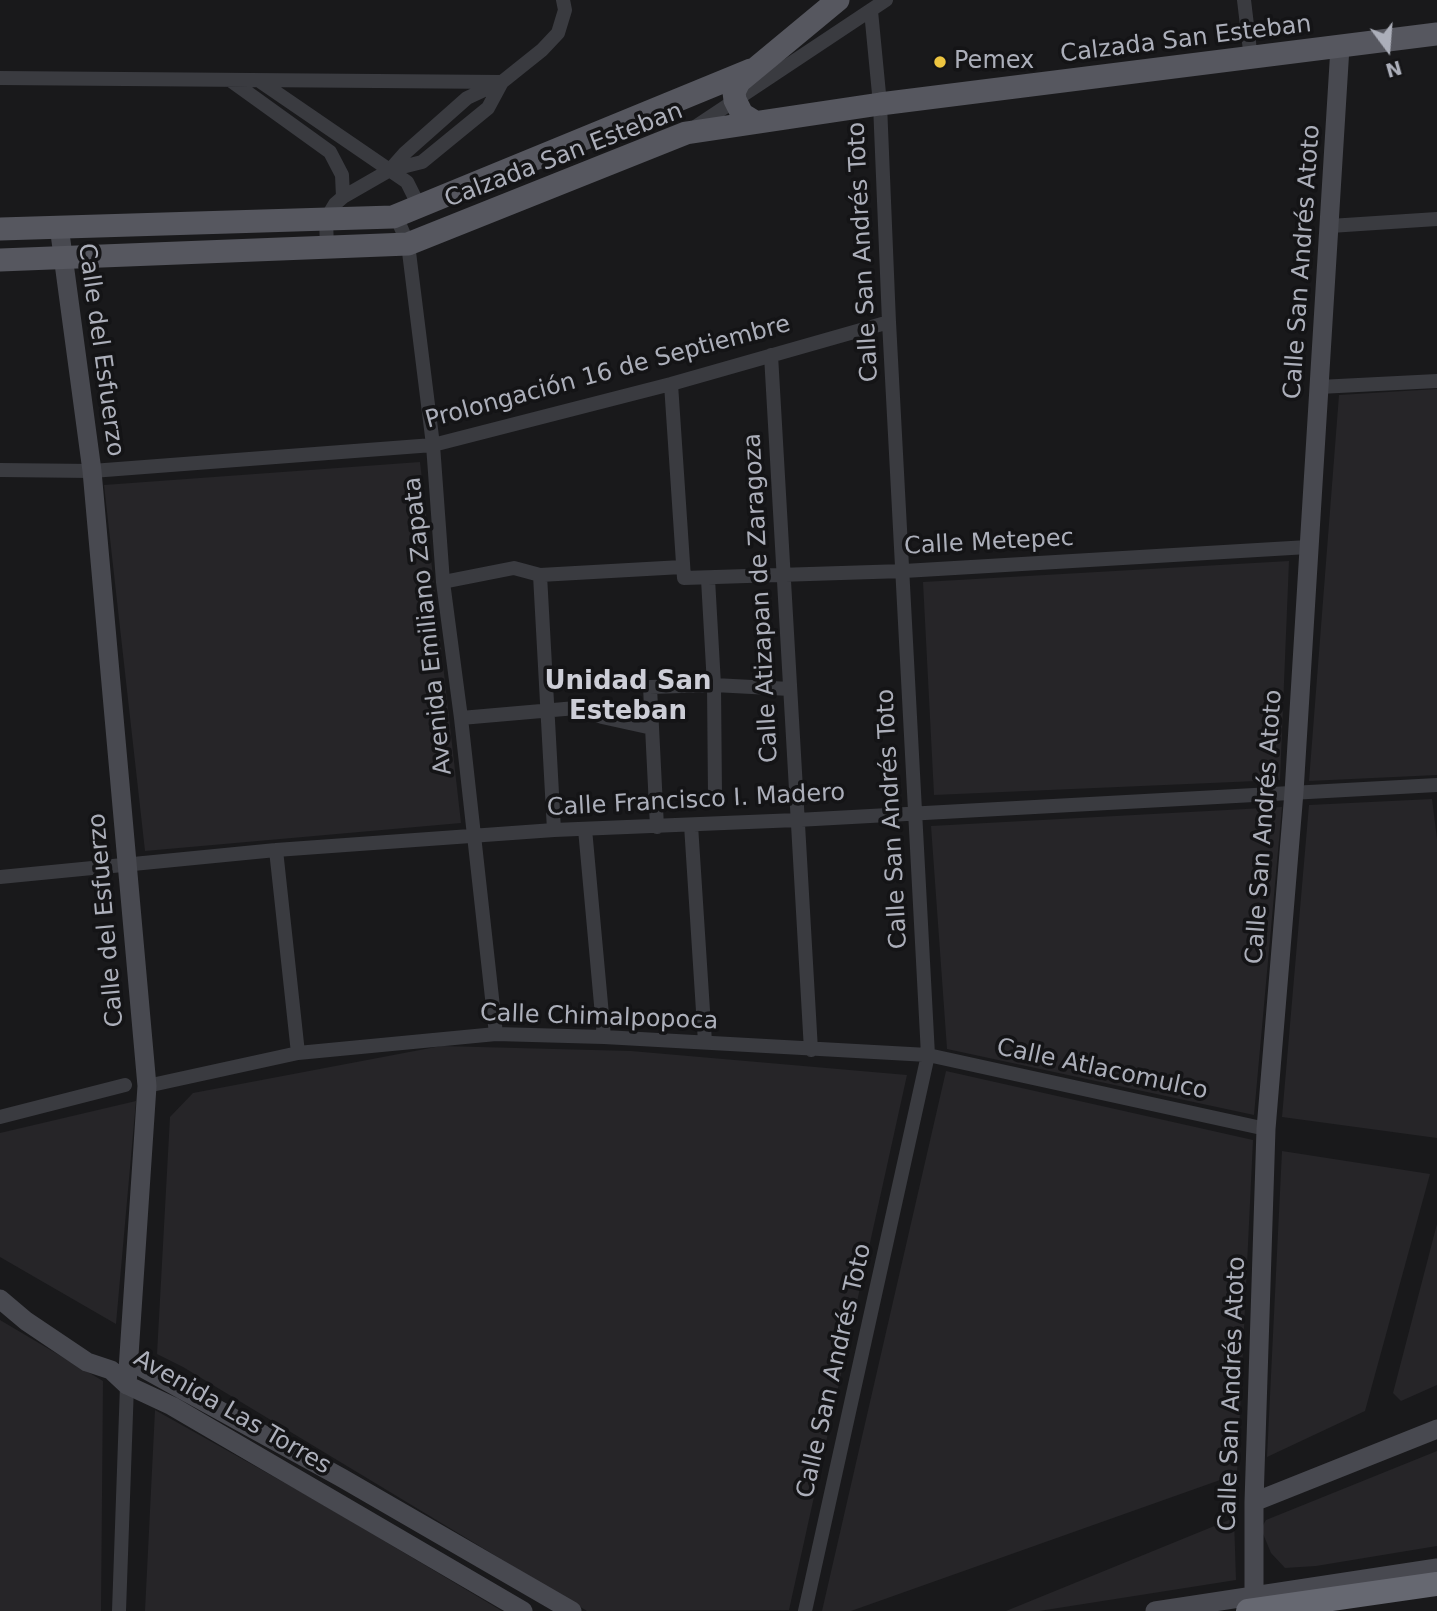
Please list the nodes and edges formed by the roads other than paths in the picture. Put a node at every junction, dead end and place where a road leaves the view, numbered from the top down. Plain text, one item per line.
1 (563, 0) edge
2 (838, 0) edge
3 (886, 0) edge
4 (1244, 0) edge
5 (871, 11) junction
6 (1437, 34) edge
7 (1340, 47) junction
8 (1251, 59) junction
9 (751, 70) junction
10 (0, 78) edge
11 (228, 79) junction
12 (261, 82) junction
13 (502, 82) junction
14 (735, 100) junction
15 (880, 104) junction
16 (755, 122) junction
17 (686, 133) junction
18 (390, 170) junction
19 (443, 196) junction
20 (343, 197) junction
21 (419, 206) junction
22 (396, 216) junction
23 (326, 219) junction
24 (1437, 219) edge
25 (235, 221) junction
26 (454, 225) junction
27 (59, 226) junction
28 (1330, 226) junction
29 (0, 229) edge
30 (408, 244) junction
31 (327, 248) junction
32 (237, 250) junction
33 (62, 257) junction
34 (0, 260) edge
35 (889, 322) junction
36 (771, 355) junction
37 (1437, 380) edge
38 (671, 384) junction
39 (1319, 387) junction
40 (433, 445) junction
41 (0, 470) edge
42 (92, 471) junction
43 (1308, 547) junction
44 (682, 567) junction
45 (904, 571) junction
46 (540, 575) junction
47 (784, 576) junction
48 (708, 579) junction
49 (443, 582) junction
50 (714, 685) junction
51 (790, 689) junction
52 (548, 710) junction
53 (461, 718) junction
54 (652, 728) junction
55 (1437, 785) edge
56 (1294, 792) junction
57 (715, 796) dead end
58 (915, 813) junction
59 (797, 820) junction
60 (691, 825) junction
61 (657, 827) junction
62 (584, 829) junction
63 (554, 830) junction
64 (474, 836) junction
65 (276, 850) junction
66 (126, 865) junction
67 (0, 877) edge
68 (496, 1034) junction
69 (604, 1037) junction
70 (705, 1042) junction
71 (811, 1049) junction
72 (298, 1053) junction
73 (928, 1055) junction
74 (125, 1085) dead end
75 (147, 1086) junction
76 (0, 1117) edge
77 (1266, 1129) junction
78 (0, 1299) edge
79 (130, 1361) junction
80 (111, 1370) junction
81 (127, 1385) junction
82 (1437, 1429) edge
83 (342, 1478) junction
84 (330, 1497) junction
85 (1254, 1502) junction
86 (407, 1516) junction
87 (395, 1536) junction
88 (1253, 1559) junction
89 (494, 1566) junction
90 (1437, 1568) edge
91 (1437, 1584) edge
92 (481, 1586) junction
93 (1286, 1591) junction
94 (1252, 1606) edge
95 (119, 1611) edge
96 (523, 1611) edge
97 (572, 1611) edge
98 (805, 1611) edge
99 (1155, 1611) edge

1 - 13 street
2 - 9 main road
3 - 5 street
4 - 8 street
5 - 14 street
5 - 15 street, Calle San Andrés Toto
6 - 7 main road, Calzada San Esteban
7 - 8 main road, Calzada San Esteban
7 - 28 street, Calle San Andrés Atoto
8 - 15 main road, Calzada San Esteban
9 - 14 main road
9 - 19 main road, Calzada San Esteban
10 - 11 street
11 - 12 street
11 - 20 street
12 - 13 street
12 - 18 street
13 - 18 street
13 - 18 street
14 - 16 main road
14 - 17 street
15 - 16 main road, Calzada San Esteban
15 - 35 street, Calle San Andrés Toto
16 - 17 main road, Calzada San Esteban
17 - 26 main road, Calzada San Esteban
18 - 20 street
18 - 21 street
19 - 21 main road, Calzada San Esteban
19 - 26 main road
20 - 23 street
21 - 22 main road, Calzada San Esteban
22 - 23 main road, Calzada San Esteban
22 - 30 street, Avenida Emiliano Zapata
23 - 25 main road, Calzada San Esteban
23 - 31 street
24 - 28 street
25 - 27 main road, Calzada San Esteban
25 - 32 main road
26 - 30 main road, Calzada San Esteban
27 - 29 main road, Calzada San Esteban
27 - 33 street, Calle del Esfuerzo
28 - 39 street, Calle San Andrés Atoto
30 - 31 main road, Calzada San Esteban
30 - 40 street, Avenida Emiliano Zapata
31 - 32 main road, Calzada San Esteban
32 - 33 main road, Calzada San Esteban
33 - 34 main road, Calzada San Esteban
33 - 42 street, Calle del Esfuerzo
35 - 36 street, Prolongación 16 de Septiembre
35 - 45 street, Calle San Andrés Toto
36 - 38 street, Prolongación 16 de Septiembre
36 - 47 street, Calle Atizapan de Zaragoza
37 - 39 street
38 - 40 street, Prolongación 16 de Septiembre
38 - 44 street
39 - 43 street, Calle San Andrés Atoto
40 - 42 street, Prolongación 16 de Septiembre
40 - 49 street, Avenida Emiliano Zapata
41 - 42 street, Prolongación 16 de Septiembre
42 - 66 street, Calle del Esfuerzo
43 - 45 street, Calle Metepec
43 - 56 street, Calle San Andrés Atoto
44 - 46 street, Calle Metepec
44 - 48 street, Calle Metepec
45 - 47 street, Calle Metepec
45 - 58 street, Calle San Andrés Toto
46 - 49 street, Calle Metepec
46 - 52 street
47 - 48 street, Calle Metepec
47 - 51 street, Calle Atizapan de Zaragoza
48 - 50 street
49 - 53 street, Avenida Emiliano Zapata
50 - 51 street
50 - 54 street
50 - 57 street
51 - 59 street, Calle Atizapan de Zaragoza
52 - 53 street
52 - 54 street
52 - 63 street
53 - 64 street, Avenida Emiliano Zapata
54 - 61 street
55 - 56 street, Calle Francisco I. Madero
56 - 58 street, Calle Francisco I. Madero
56 - 77 street, Calle San Andrés Atoto
58 - 59 street, Calle Francisco I. Madero
58 - 73 street, Calle San Andrés Toto
59 - 60 street, Calle Francisco I. Madero
59 - 71 street, Calle Atizapan de Zaragoza
60 - 61 street, Calle Francisco I. Madero
60 - 70 street
61 - 62 street, Calle Francisco I. Madero
62 - 63 street, Calle Francisco I. Madero
62 - 69 street
63 - 64 street, Calle Francisco I. Madero
64 - 65 street, Calle Francisco I. Madero
64 - 68 street, Avenida Emiliano Zapata
65 - 66 street, Calle Francisco I. Madero
65 - 72 street
66 - 67 street, Calle Francisco I. Madero
66 - 75 street, Calle del Esfuerzo
68 - 69 street, Calle Chimalpopoca
68 - 72 street, Calle Chimalpopoca
69 - 70 street, Calle Chimalpopoca
70 - 71 street, Calle Chimalpopoca
71 - 73 street, Calle Chimalpopoca
72 - 75 street, Calle Chimalpopoca
73 - 77 street, Calle Atlacomulco
73 - 98 street, Calle San Andrés Toto
74 - 76 street
75 - 79 street, Calle del Esfuerzo
77 - 85 street, Calle San Andrés Atoto
78 - 80 street, Avenida Las Torres
79 - 80 street
79 - 81 street, Calle del Esfuerzo
79 - 83 street, Avenida Las Torres
80 - 81 street, Avenida Las Torres
81 - 84 street, Avenida Las Torres
81 - 95 street, Calle del Esfuerzo
82 - 85 street
83 - 84 street, Avenida Las Torres
83 - 86 street, Avenida Las Torres
84 - 87 street, Avenida Las Torres
85 - 88 street, Calle San Andrés Atoto
86 - 87 street
86 - 89 street, Avenida Las Torres
87 - 92 street, Avenida Las Torres
88 - 93 street
88 - 94 street, Calle San Andrés Atoto
89 - 92 street
89 - 97 street, Avenida Las Torres
90 - 93 street
91 - 94 highway, bridge
92 - 96 street, Avenida Las Torres
93 - 94 street
94 - 99 street

